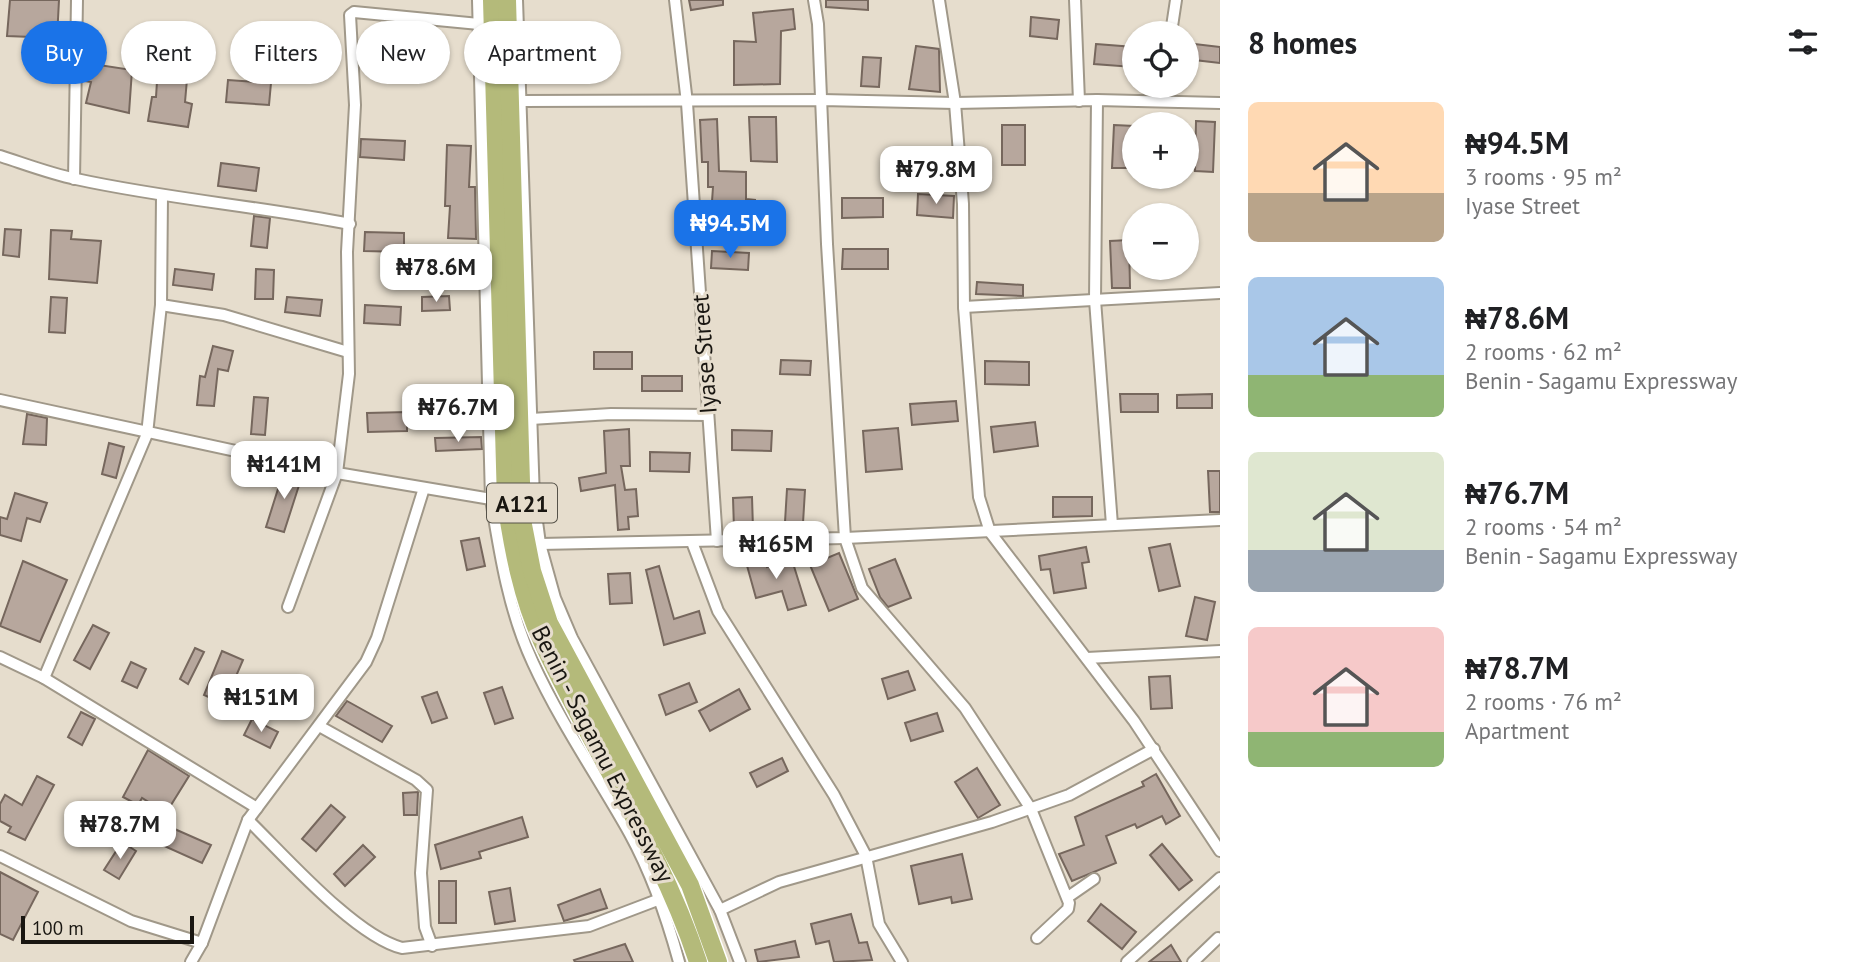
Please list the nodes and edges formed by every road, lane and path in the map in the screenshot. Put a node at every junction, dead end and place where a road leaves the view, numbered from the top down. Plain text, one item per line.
1 (77, 0) edge
2 (478, 0) edge
3 (492, 0) edge
4 (507, 0) edge
5 (517, 0) edge
6 (675, 0) edge
7 (814, 0) edge
8 (939, 0) edge
9 (1075, 0) edge
10 (1176, 0) edge
11 (479, 21) edge
12 (1173, 21) edge
13 (464, 23) edge
14 (481, 84) edge
15 (822, 100) junction
16 (1079, 100) junction
17 (1097, 100) junction
18 (1161, 100) joint
19 (521, 101) junction
20 (687, 103) junction
21 (955, 103) junction
22 (1220, 103) edge
23 (0, 156) edge
24 (75, 179) junction
25 (162, 196) junction
26 (350, 224) junction
27 (1220, 293) edge
28 (1095, 300) junction
29 (161, 304) junction
30 (964, 307) junction
31 (348, 352) junction
32 (0, 400) edge
33 (708, 415) junction
34 (531, 419) junction
35 (147, 434) junction
36 (337, 473) junction
37 (425, 488) junction
38 (491, 499) junction
39 (1220, 520) edge
40 (1112, 525) junction
41 (990, 532) junction
42 (845, 538) junction
43 (717, 541) junction
44 (692, 542) junction
45 (540, 544) junction
46 (288, 607) dead end
47 (1220, 651) edge
48 (0, 657) edge
49 (1087, 659) junction
50 (44, 678) junction
51 (319, 726) junction
52 (1154, 749) junction
53 (257, 808) junction
54 (1031, 809) junction
55 (248, 820) junction
56 (1220, 851) edge
57 (0, 856) edge
58 (866, 856) junction
59 (1220, 878) edge
60 (1094, 879) dead end
61 (1068, 897) junction
62 (660, 899) junction
63 (720, 910) junction
64 (681, 938) junction
65 (1037, 938) dead end
66 (1218, 938) dead end
67 (202, 943) junction
68 (432, 946) junction
69 (191, 962) edge
70 (679, 962) edge
71 (698, 962) edge
72 (719, 962) edge
73 (740, 962) edge
74 (902, 962) edge
75 (1127, 962) edge
76 (1193, 962) edge

1 - 24 street
2 - 11 street
3 - 64 highway, Benin - Sagamu Expressway / A121
4 - 72 highway, A121
5 - 19 street
6 - 20 street, Iyase Street
7 - 15 street
8 - 21 street
9 - 16 street
10 - 12 street
13 - 26 street
14 - 38 street
15 - 20 street
15 - 21 street
15 - 42 street
16 - 17 street
16 - 21 street
17 - 18 street
17 - 28 street
18 - 22 street
19 - 20 street
19 - 34 street
20 - 33 street, Iyase Street
21 - 30 street
23 - 24 street
24 - 25 street
25 - 26 street
25 - 29 street
26 - 31 street
27 - 28 street
28 - 30 street
28 - 40 street
29 - 31 street
29 - 35 street
30 - 41 street
31 - 36 street
32 - 35 street
33 - 34 street
33 - 43 street, Iyase Street
34 - 45 street
35 - 36 street
35 - 50 street
36 - 37 street
36 - 46 street
37 - 38 street
37 - 51 street
38 - 62 street
39 - 40 street
40 - 41 street
41 - 42 street
41 - 49 street
42 - 43 street
42 - 54 street
43 - 44 street
44 - 45 street
44 - 58 street
45 - 63 street
47 - 49 street
48 - 50 street
49 - 52 street
50 - 53 street
51 - 53 street
51 - 68 street
52 - 54 street
52 - 56 street
53 - 55 street
54 - 58 street
54 - 61 street
55 - 67 street
55 - 68 street
57 - 67 street
58 - 63 street
58 - 74 street
59 - 75 street
60 - 61 street
61 - 65 street
62 - 64 street
62 - 68 street
63 - 73 street
64 - 70 street
64 - 71 highway, Benin - Sagamu Expressway / A121
66 - 76 street
67 - 69 street

